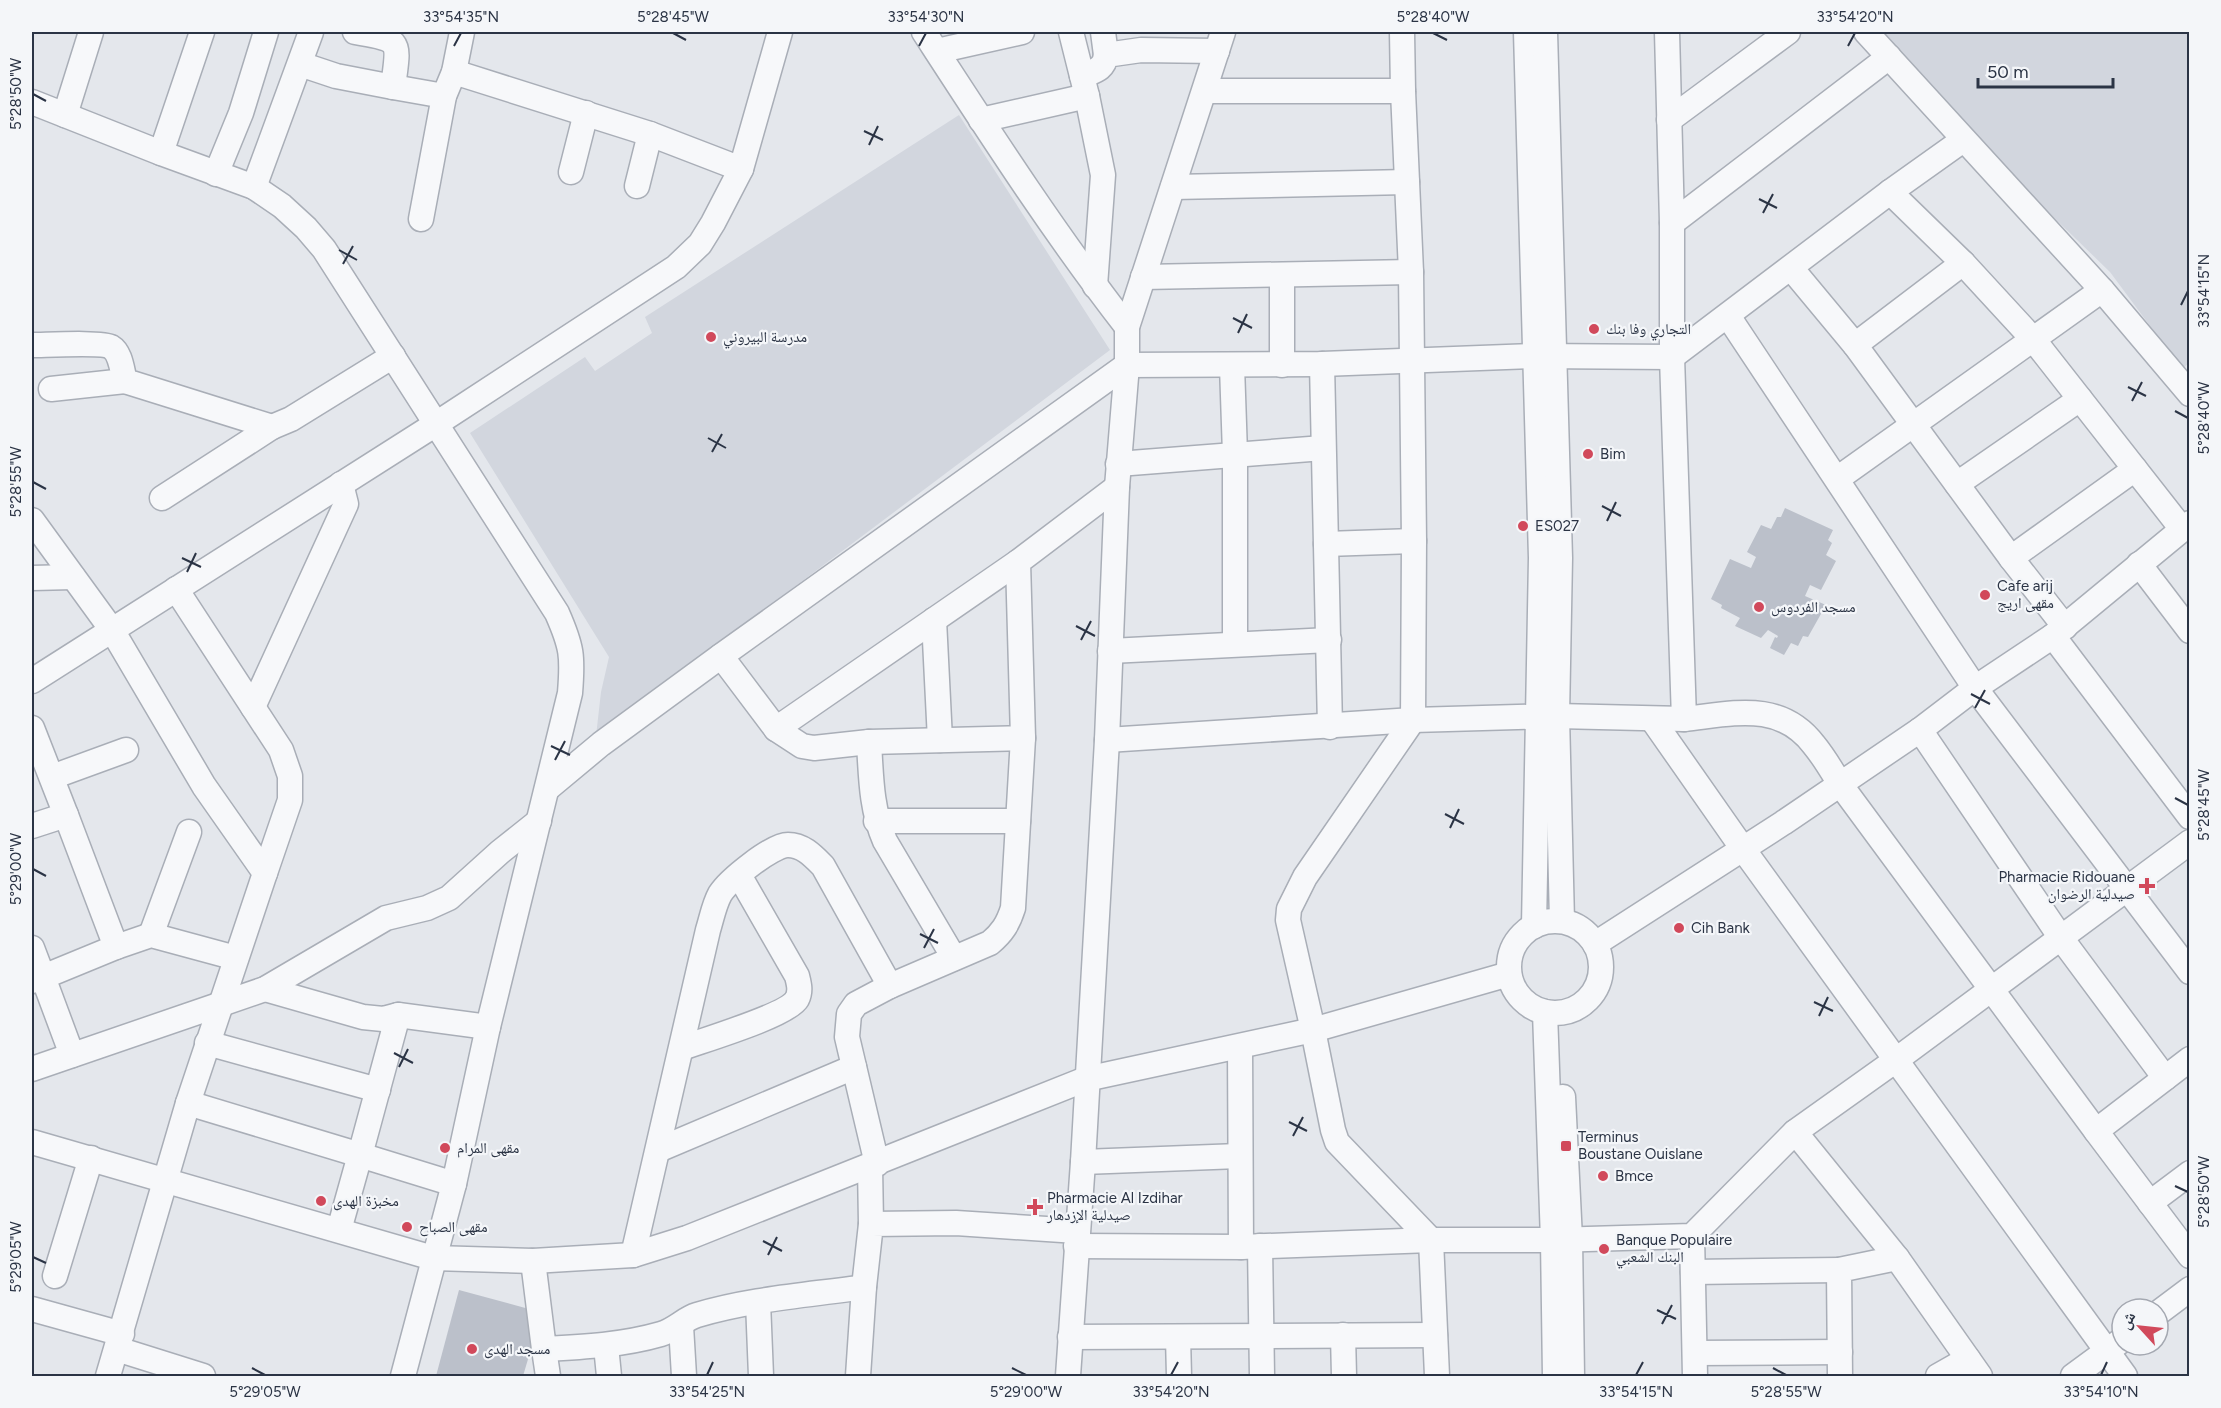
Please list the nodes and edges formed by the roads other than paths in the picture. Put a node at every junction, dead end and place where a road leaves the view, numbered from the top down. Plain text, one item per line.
1 (91, 32) edge
2 (202, 32) edge
3 (266, 32) edge
4 (311, 32) edge
5 (355, 32) edge
6 (462, 32) edge
7 (780, 32) edge
8 (1022, 32) edge
9 (1071, 32) edge
10 (1103, 32) edge
11 (1402, 32) edge
12 (1526, 32) edge
13 (1545, 32) edge
14 (1667, 32) edge
15 (1788, 32) edge
16 (1866, 32) edge
17 (930, 41) edge
18 (1141, 41) edge
19 (1220, 41) edge
20 (1106, 55) junction
21 (1889, 57) junction
22 (300, 64) junction
23 (454, 72) junction
24 (1084, 86) junction
25 (393, 87) junction
26 (1205, 91) junction
27 (1403, 91) junction
28 (444, 96) junction
29 (32, 102) edge
30 (586, 113) junction
31 (65, 115) junction
32 (981, 120) junction
33 (1669, 120) junction
34 (651, 134) junction
35 (1963, 140) junction
36 (161, 153) junction
37 (741, 169) junction
38 (571, 172) dead end
39 (216, 174) junction
40 (1407, 182) junction
41 (637, 186) dead end
42 (254, 187) junction
43 (1173, 187) junction
44 (1890, 192) junction
45 (420, 219) dead end
46 (1672, 223) junction
47 (1963, 263) junction
48 (1791, 268) junction
49 (1411, 272) junction
50 (1282, 275) junction
51 (1143, 277) junction
52 (1095, 286) junction
53 (2102, 290) junction
54 (1728, 316) junction
55 (1127, 327) junction
56 (2033, 339) junction
57 (32, 345) edge
58 (1855, 345) junction
59 (393, 356) junction
60 (1544, 356) junction
61 (1672, 357) junction
62 (1412, 361) junction
63 (1322, 364) junction
64 (1127, 365) junction
65 (1282, 365) junction
66 (1232, 366) junction
67 (125, 381) junction
68 (51, 389) dead end
69 (2190, 394) edge
70 (2080, 399) junction
71 (436, 424) junction
72 (1913, 425) junction
73 (272, 427) junction
74 (1323, 448) junction
75 (1235, 454) junction
76 (2135, 469) junction
77 (1118, 476) junction
78 (1837, 479) junction
79 (341, 484) junction
80 (1957, 484) junction
81 (162, 498) dead end
82 (32, 520) edge
83 (2186, 526) edge
84 (1414, 541) junction
85 (1326, 544) junction
86 (2011, 558) junction
87 (1018, 562) junction
88 (2139, 564) junction
89 (32, 578) edge
90 (73, 578) junction
91 (176, 589) junction
92 (934, 620) junction
93 (112, 630) junction
94 (2190, 631) edge
95 (2059, 632) junction
96 (1329, 640) junction
97 (1235, 644) junction
98 (1110, 651) junction
99 (721, 656) junction
100 (32, 681) edge
101 (1975, 688) junction
102 (254, 707) junction
103 (1548, 717) junction
104 (1653, 719) junction
105 (1684, 719) junction
106 (1413, 720) junction
107 (1330, 727) junction
108 (32, 728) edge
109 (776, 729) junction
110 (1920, 730) junction
111 (1023, 738) junction
112 (940, 740) junction
113 (1107, 740) junction
114 (869, 742) junction
115 (126, 750) dead end
116 (52, 777) junction
117 (1840, 784) junction
118 (547, 789) junction
119 (66, 815) junction
120 (2189, 816) edge
121 (539, 821) junction
122 (876, 821) junction
123 (1018, 821) junction
124 (32, 826) edge
125 (189, 832) dead end
126 (2190, 842) edge
127 (1743, 849) junction
128 (266, 873) junction
129 (739, 875) junction
130 (2126, 889) junction
131 (1562, 921) junction
132 (1534, 926) junction
133 (151, 935) junction
134 (2061, 938) junction
135 (1595, 944) junction
136 (116, 947) junction
137 (32, 948) edge
138 (236, 958) junction
139 (954, 958) junction
140 (2190, 972) edge
141 (1509, 974) junction
142 (37, 979) edge
143 (890, 986) junction
144 (1992, 988) junction
145 (265, 989) junction
146 (220, 1004) junction
147 (1552, 1013) junction
148 (398, 1015) junction
149 (488, 1027) junction
150 (1313, 1030) junction
151 (207, 1043) junction
152 (1240, 1047) junction
153 (682, 1048) junction
154 (72, 1055) junction
155 (2190, 1059) edge
156 (1896, 1060) junction
157 (854, 1067) junction
158 (32, 1069) edge
159 (2165, 1078) junction
160 (1086, 1079) junction
161 (378, 1090) junction
162 (188, 1102) junction
163 (2096, 1131) junction
164 (1795, 1132) junction
165 (32, 1142) edge
166 (658, 1150) junction
167 (360, 1155) junction
168 (1239, 1156) junction
169 (91, 1158) junction
170 (1083, 1162) junction
171 (873, 1165) junction
172 (2190, 1173) edge
173 (164, 1180) junction
174 (454, 1184) junction
175 (2150, 1203) junction
176 (871, 1224) junction
177 (339, 1230) junction
178 (1692, 1236) junction
179 (1077, 1238) junction
180 (1431, 1240) junction
181 (1562, 1240) junction
182 (1251, 1246) junction
183 (633, 1255) junction
184 (2190, 1256) edge
185 (433, 1258) junction
186 (1897, 1258) junction
187 (533, 1261) junction
188 (1839, 1270) junction
189 (1693, 1272) junction
190 (55, 1276) dead end
191 (864, 1287) junction
192 (2190, 1289) edge
193 (758, 1302) junction
194 (2170, 1304) edge
195 (32, 1309) edge
196 (681, 1326) junction
197 (1343, 1335) junction
198 (1435, 1335) junction
199 (1262, 1336) junction
200 (1178, 1337) junction
201 (1070, 1338) junction
202 (2110, 1338) edge
203 (119, 1341) junction
204 (606, 1346) junction
205 (544, 1349) junction
206 (2110, 1349) edge
207 (1840, 1352) junction
208 (2119, 1357) edge
209 (1695, 1365) edge
210 (1974, 1368) edge
211 (108, 1377) edge
212 (203, 1377) edge
213 (403, 1377) edge
214 (548, 1377) edge
215 (609, 1377) edge
216 (684, 1377) edge
217 (761, 1377) edge
218 (858, 1377) edge
219 (1068, 1377) edge
220 (1179, 1377) edge
221 (1262, 1377) edge
222 (1344, 1377) edge
223 (1437, 1377) edge
224 (1555, 1377) edge
225 (1572, 1377) edge
226 (1840, 1377) edge
227 (1938, 1377) edge
228 (2073, 1377) edge
229 (2125, 1377) edge

1 - 31 street
2 - 36 street
3 - 39 street
4 - 22 street
5 - 25 street
6 - 23 street
7 - 37 street
8 - 17 street
9 - 24 street
10 - 20 street
11 - 27 street
12 - 60 street
13 - 60 street
14 - 33 street
15 - 33 street
16 - 21 street
17 - 32 street
18 - 19 street
18 - 20 street
19 - 26 street
20 - 24 street
21 - 35 street
21 - 46 street
22 - 25 street
22 - 42 street
23 - 28 street
23 - 30 street
24 - 32 street
24 - 52 street
25 - 28 street
26 - 27 street
26 - 43 street
27 - 40 street
28 - 45 street
29 - 31 street
30 - 34 street
30 - 38 street
31 - 36 street
32 - 52 street
33 - 46 street
34 - 37 street
34 - 41 street
35 - 44 street
35 - 53 street
36 - 39 street
37 - 71 street
39 - 42 street
40 - 43 street
40 - 49 street
42 - 59 street
43 - 51 street
44 - 47 street
44 - 48 street
46 - 61 street
47 - 56 street
47 - 58 street
48 - 54 street
48 - 58 street
49 - 50 street
49 - 62 street
50 - 51 street
50 - 65 street
51 - 55 street
52 - 55 street
53 - 56 street
53 - 69 street
54 - 61 street
54 - 78 street
55 - 64 street
56 - 70 street
56 - 72 street
57 - 67 street
58 - 72 street
59 - 71 street
59 - 73 street
60 - 61 street
60 - 62 street
60 - 103 street
61 - 105 street
62 - 63 street
62 - 84 street
63 - 65 street
63 - 74 street
64 - 66 street
64 - 77 street
64 - 99 street
65 - 66 street
66 - 75 street
67 - 68 street
67 - 73 street
70 - 76 street
70 - 80 street
71 - 79 street
71 - 118 street
72 - 78 street
72 - 80 street
73 - 81 street
74 - 75 street
74 - 85 street
75 - 77 street
75 - 97 street
76 - 83 street
76 - 86 street
77 - 87 street
77 - 98 street
78 - 101 street
79 - 91 street
79 - 102 street
80 - 86 street
82 - 90 street
83 - 88 street
84 - 85 street
84 - 106 street
85 - 96 street
86 - 95 street
87 - 92 street
87 - 111 street
88 - 94 street
88 - 95 street
89 - 90 street
90 - 93 street
91 - 93 street
91 - 102 street
92 - 109 street
92 - 112 street
93 - 100 street
93 - 128 street
95 - 101 street
95 - 120 street
96 - 97 street
96 - 107 street
97 - 98 street
98 - 113 street
99 - 109 street
99 - 118 street
101 - 110 street
101 - 130 street
102 - 128 street
103 - 104 street
103 - 106 street
103 - 131 street
103 - 132 street
104 - 105 street
104 - 127 street
105 - 117 street
106 - 107 street
106 - 150 street
107 - 113 street
108 - 116 street
109 - 114 street
110 - 117 street
110 - 134 street
111 - 112 street
111 - 123 street
112 - 114 street
113 - 160 street
114 - 122 street
115 - 116 street
116 - 119 street
117 - 127 street
117 - 144 street
118 - 121 street
119 - 124 street
119 - 136 street
121 - 145 street
121 - 149 street
122 - 123 street
122 - 139 street
123 - 139 street
125 - 133 street
126 - 130 street
127 - 135 street
127 - 156 street
128 - 138 street
129 - 143 street
129 - 153 street
129 - 153 street
130 - 134 street
130 - 140 street
131 - 132 street
131 - 135 street
132 - 141 street
133 - 136 street
133 - 138 street
134 - 144 street
134 - 159 street
135 - 147 street
136 - 142 street
137 - 142 street
138 - 146 street
139 - 143 street
141 - 147 street
141 - 150 street
142 - 154 street
143 - 157 street
144 - 156 street
144 - 163 street
145 - 146 street
145 - 148 street
146 - 151 street
146 - 154 street
147 - 181 street
148 - 149 street
148 - 161 street
149 - 174 street
150 - 152 street
150 - 180 street
151 - 161 street
151 - 162 street
152 - 160 street
152 - 168 street
153 - 166 street
154 - 158 street
155 - 159 street
156 - 164 street
156 - 202 street
157 - 166 street
157 - 171 street
159 - 163 street
160 - 170 street
160 - 171 street
161 - 167 street
162 - 167 street
162 - 173 street
163 - 175 street
164 - 178 street
164 - 186 street
165 - 169 street
166 - 183 street
167 - 174 street
167 - 177 street
168 - 170 street
168 - 182 street
169 - 173 street
169 - 190 street
170 - 179 street
171 - 176 street
171 - 183 street
172 - 175 street
173 - 177 street
173 - 203 street
174 - 185 street
175 - 184 street
176 - 179 street
176 - 191 street
177 - 185 street
178 - 181 street
178 - 189 street
179 - 182 street
179 - 201 street
180 - 181 street
180 - 182 street
180 - 198 street
181 - 224 street
181 - 225 street
182 - 199 street
183 - 187 street
185 - 187 street
185 - 213 street
186 - 188 street
186 - 210 street
187 - 205 street
188 - 189 street
188 - 207 street
189 - 209 street
191 - 193 street
191 - 218 street
192 - 194 street
193 - 196 street
193 - 217 street
195 - 203 street
196 - 204 street
196 - 216 street
197 - 198 street
197 - 199 street
197 - 222 street
198 - 223 street
199 - 200 street
199 - 221 street
200 - 201 street
200 - 220 street
201 - 219 street
203 - 211 street
203 - 212 street
204 - 205 street
204 - 215 street
205 - 214 street
206 - 228 street
207 - 209 street
207 - 226 street
208 - 229 street
210 - 227 street

